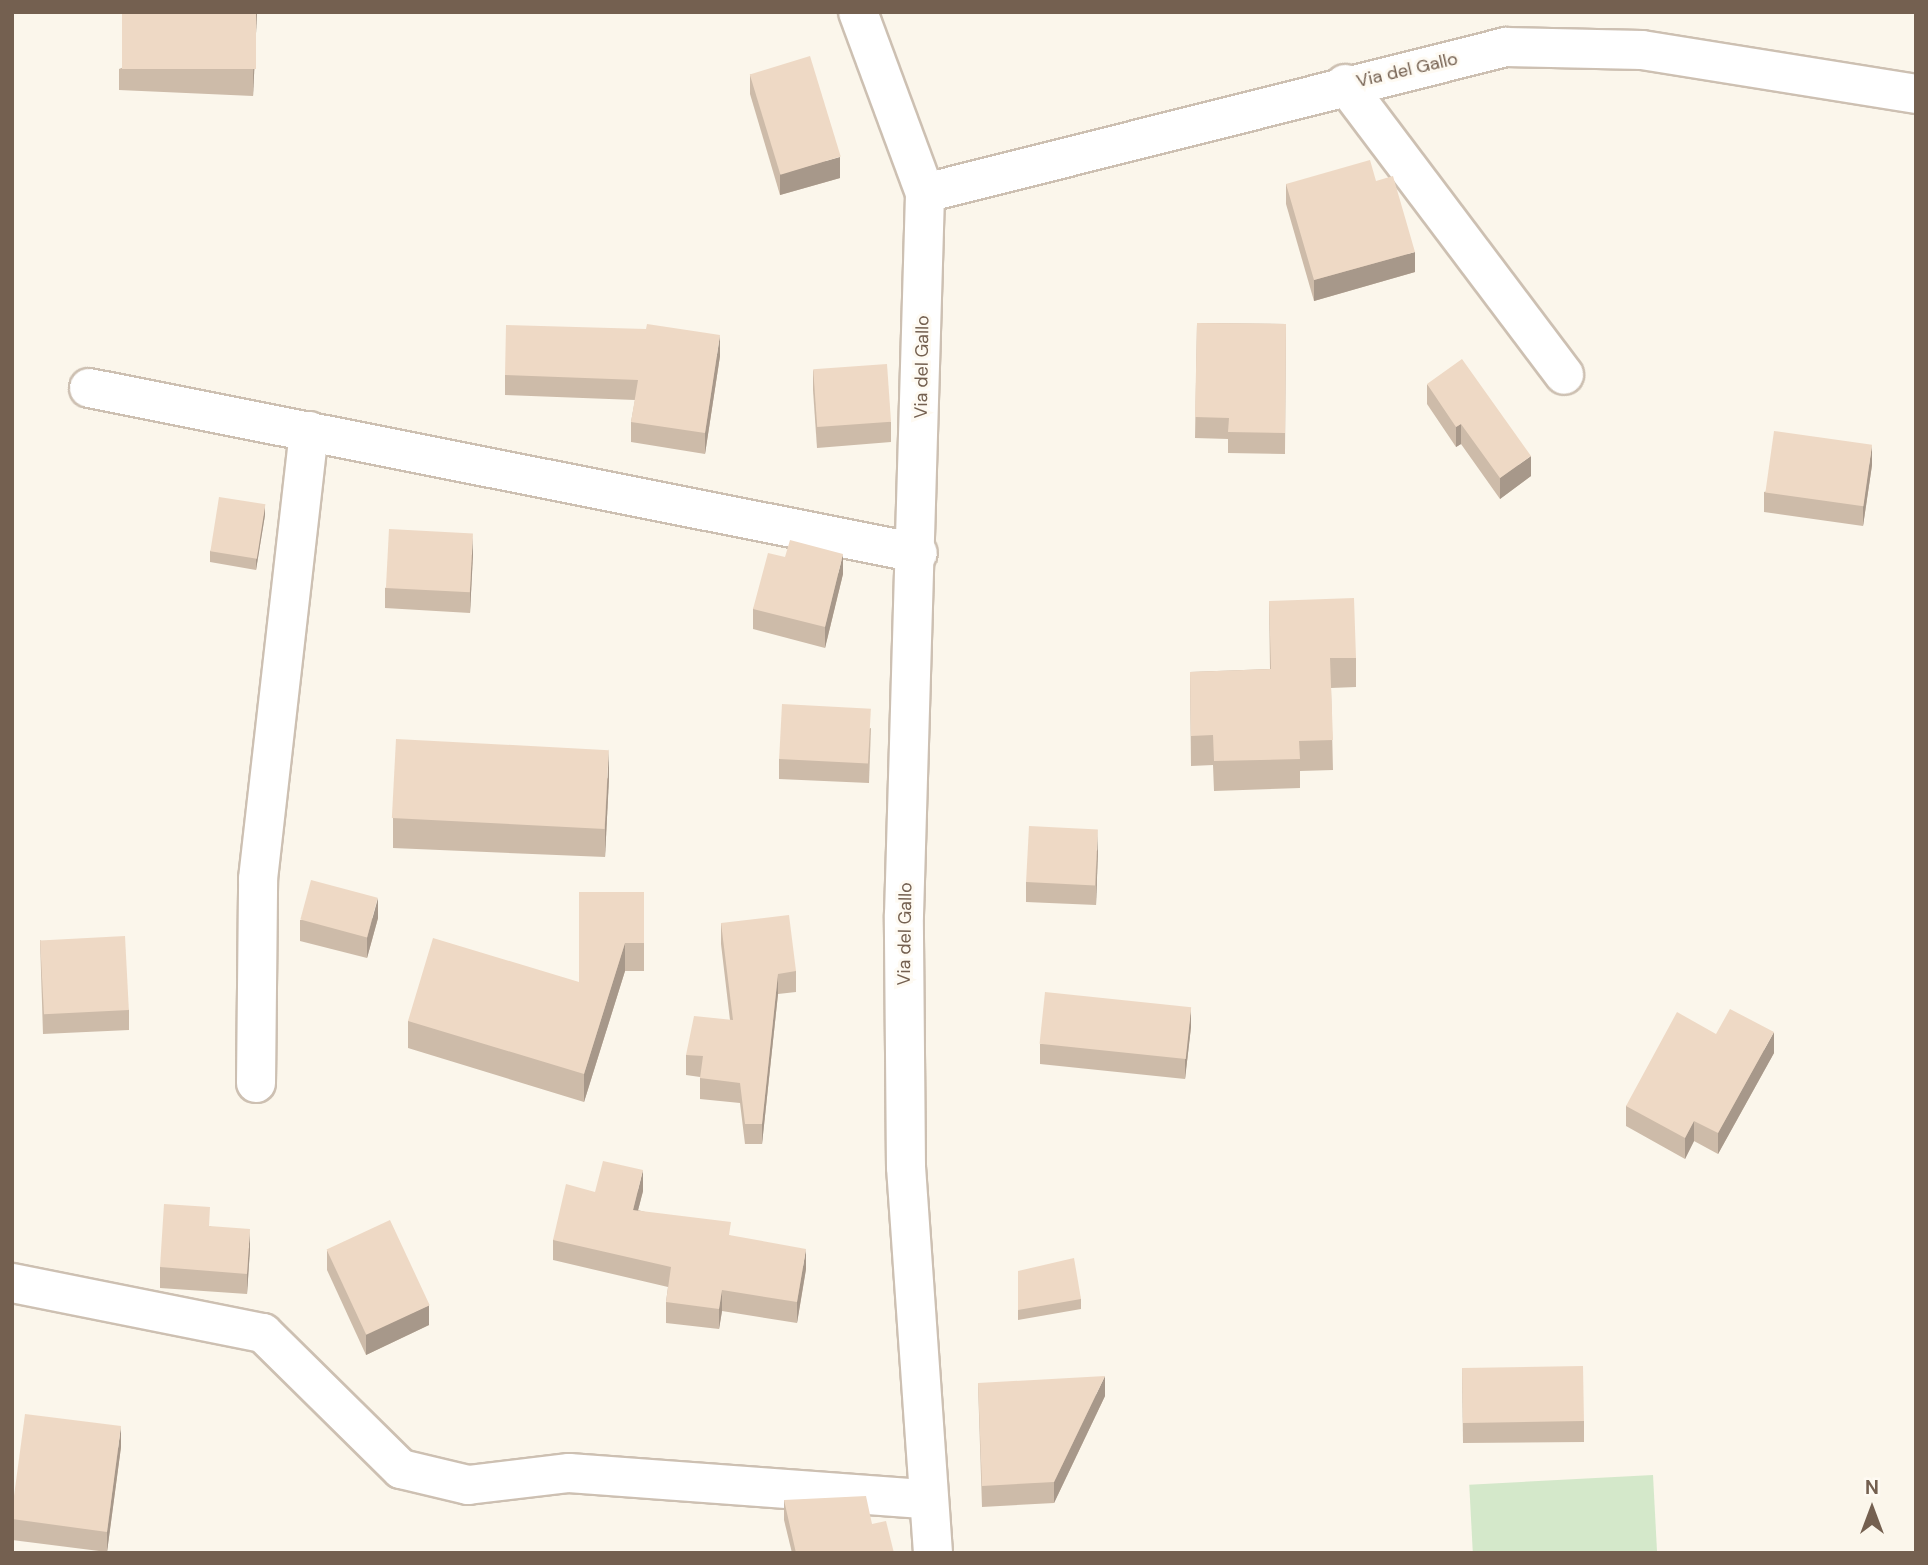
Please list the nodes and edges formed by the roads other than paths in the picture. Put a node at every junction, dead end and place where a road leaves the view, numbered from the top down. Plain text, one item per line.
1 (858, 12) edge
2 (1345, 84) junction
3 (1916, 94) edge
4 (925, 193) junction
5 (1564, 375) dead end
6 (89, 388) dead end
7 (309, 431) junction
8 (918, 553) junction
9 (256, 1083) dead end
10 (12, 1283) edge
11 (926, 1499) junction
12 (933, 1553) edge

1 - 4 street
2 - 3 street, Via del Gallo
2 - 4 street, Via del Gallo
2 - 5 street
4 - 8 street, Via del Gallo
6 - 7 street
7 - 8 street
7 - 9 street
8 - 11 street, Via del Gallo
10 - 11 street
11 - 12 street, Via del Gallo

